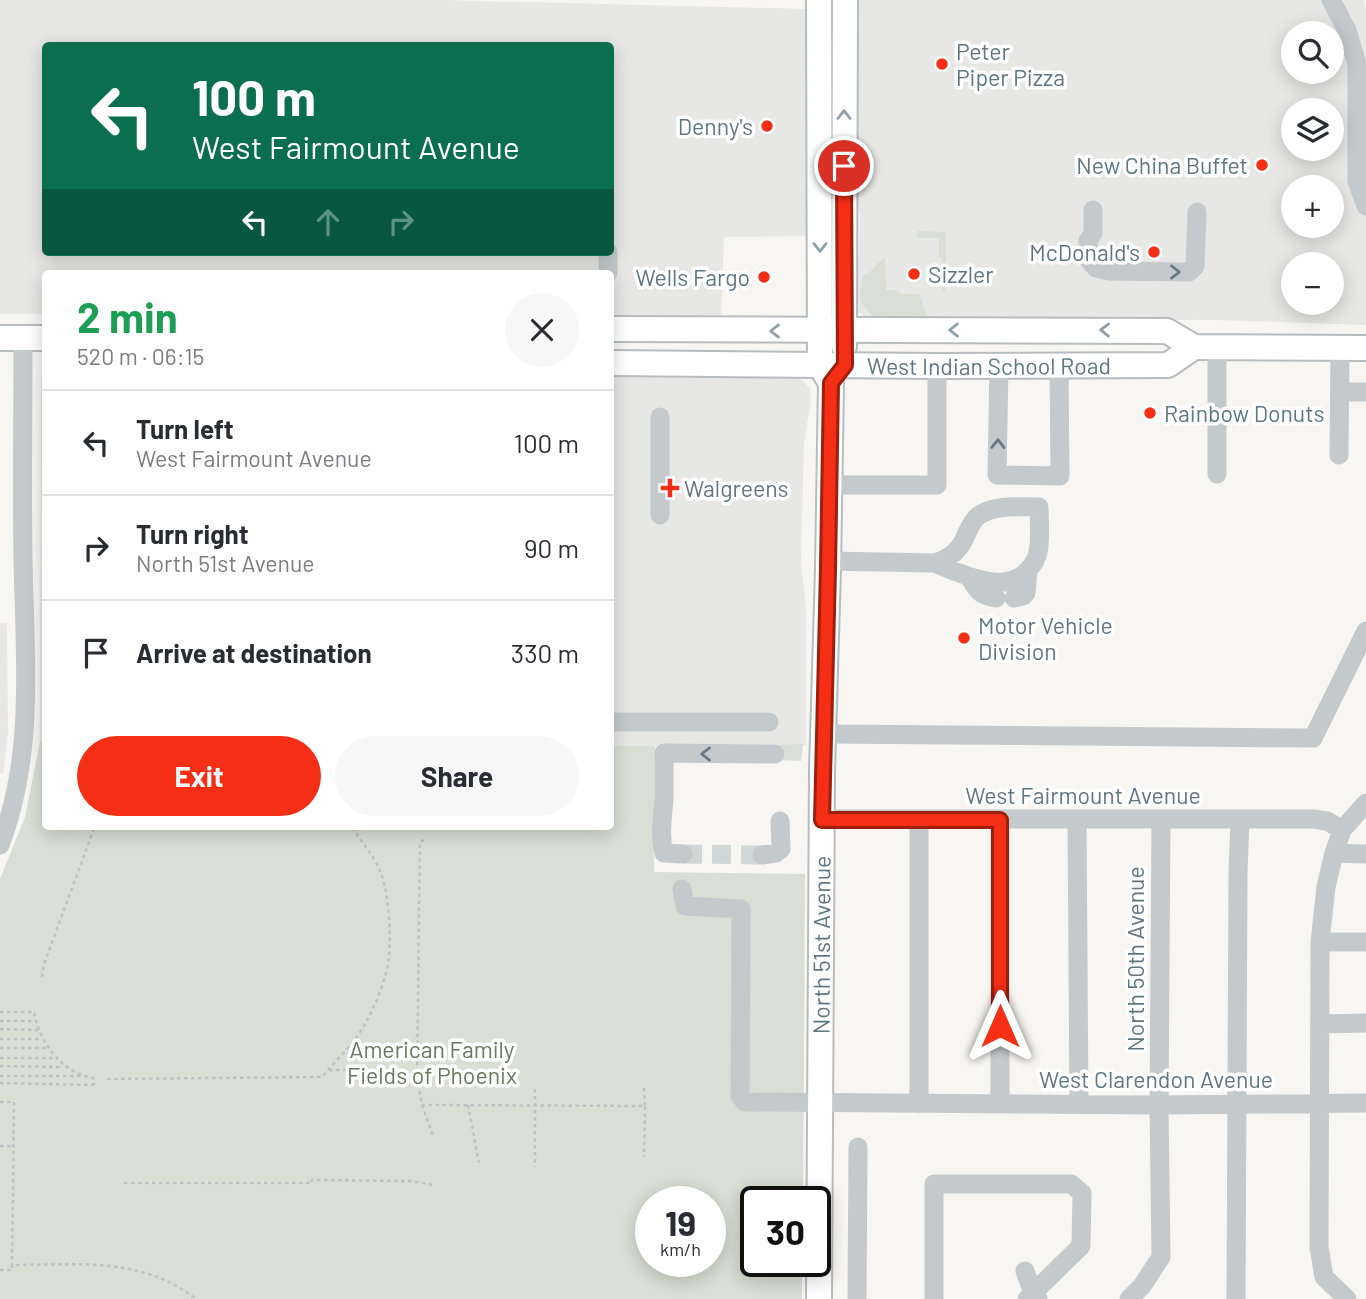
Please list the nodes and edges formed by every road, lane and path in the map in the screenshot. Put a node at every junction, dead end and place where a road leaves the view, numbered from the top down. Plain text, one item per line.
1 (819, 0) edge
2 (845, 0) edge
3 (1331, 0) edge
4 (1366, 206) edge
5 (1093, 210) dead end
6 (1197, 212) dead end
7 (614, 329) edge
8 (832, 330) junction
9 (23, 339) edge
10 (1206, 347) junction
11 (1340, 348) junction
12 (1366, 348) edge
13 (614, 363) edge
14 (999, 365) junction
15 (1059, 365) junction
16 (937, 366) junction
17 (832, 371) junction
18 (1340, 392) junction
19 (1366, 393) edge
20 (660, 417) dead end
21 (1339, 455) dead end
22 (1217, 474) dead end
23 (829, 485) junction
24 (660, 515) dead end
25 (828, 561) junction
26 (934, 564) junction
27 (1028, 570) junction
28 (970, 577) junction
29 (1366, 631) edge
30 (614, 722) edge
31 (769, 722) dead end
32 (824, 734) junction
33 (775, 754) dead end
34 (1366, 803) edge
35 (1077, 819) junction
36 (1161, 819) junction
37 (822, 820) junction
38 (919, 820) junction
39 (1000, 820) junction
40 (1240, 820) junction
41 (780, 821) dead end
42 (94, 830) edge
43 (354, 830) edge
44 (1342, 830) junction
45 (425, 839) dead end
46 (0, 845) edge
47 (1334, 853) junction
48 (683, 854) tunnel mouth
49 (1366, 854) edge
50 (762, 855) dead end
51 (682, 890) dead end
52 (1320, 942) junction
53 (1366, 942) edge
54 (42, 977) dead end
55 (0, 1012) edge
56 (0, 1021) edge
57 (36, 1021) junction
58 (1366, 1023) edge
59 (1320, 1024) junction
60 (0, 1029) edge
61 (40, 1030) junction
62 (0, 1039) edge
63 (43, 1040) junction
64 (0, 1048) edge
65 (50, 1048) junction
66 (0, 1058) edge
67 (57, 1058) junction
68 (0, 1066) edge
69 (65, 1067) junction
70 (328, 1070) junction
71 (0, 1076) edge
72 (82, 1076) junction
73 (417, 1077) junction
74 (107, 1079) dead end
75 (0, 1083) edge
76 (644, 1088) dead end
77 (535, 1089) dead end
78 (0, 1102) edge
79 (821, 1102) junction
80 (1319, 1102) junction
81 (1366, 1103) edge
82 (919, 1104) junction
83 (1000, 1104) junction
84 (1079, 1104) junction
85 (1238, 1104) junction
86 (422, 1105) junction
87 (468, 1105) junction
88 (1159, 1105) junction
89 (535, 1106) junction
90 (645, 1106) junction
91 (434, 1138) dead end
92 (0, 1146) edge
93 (13, 1146) junction
94 (858, 1147) dead end
95 (644, 1157) dead end
96 (479, 1163) dead end
97 (535, 1167) dead end
98 (124, 1183) dead end
99 (434, 1185) dead end
100 (12, 1265) junction
101 (0, 1270) edge
102 (1025, 1271) dead end
103 (1033, 1297) edge
104 (196, 1299) edge
105 (819, 1299) edge
106 (857, 1299) edge
107 (934, 1299) edge
108 (1129, 1299) edge
109 (1236, 1299) edge
110 (1347, 1299) edge

1 -> 8 main road, North 51st Avenue
8 -> 2 main road, North 51st Avenue
3 - 4 street
5 -> 6 street
8 -> 7 main road, West Indian School Road
10 -> 8 main road, West Indian School Road
8 - 17 main road, North 51st Avenue
9 - 46 street
10 - 11 main road, West Indian School Road
10 - 15 main road, West Indian School Road
10 - 22 street
11 - 12 main road, West Indian School Road
11 - 18 street
13 - 17 main road, West Indian School Road
14 - 15 main road, West Indian School Road
15 -> 14 street
14 - 16 main road, West Indian School Road
16 - 17 main road, West Indian School Road
16 - 23 street
17 - 23 main road, North 51st Avenue
18 - 19 street
18 - 21 street
20 - 24 street
23 - 25 main road, North 51st Avenue
25 - 26 street
25 - 32 main road, North 51st Avenue
26 - 27 street
26 - 28 street
27 - 28 street
27 - 28 street
29 - 32 street
30 - 31 street
32 - 37 main road, North 51st Avenue
33 -> 48 street
34 - 44 street
35 - 36 street, West Fairmount Avenue
35 - 39 street, West Fairmount Avenue
35 - 84 street
36 - 40 street, West Fairmount Avenue
36 - 88 street, North 50th Avenue
37 - 38 street, West Fairmount Avenue
37 - 79 main road, North 51st Avenue
38 - 39 street, West Fairmount Avenue
38 - 82 street
39 - 83 street
40 - 44 street, West Fairmount Avenue
40 - 85 street
41 - 50 street
42 - 54 path
43 - 70 path
44 - 47 street
45 - 73 path
47 - 49 street
47 - 52 street
51 - 79 street, West Clarendon Avenue
52 - 53 street
52 - 59 street
55 - 57 path
56 - 57 path
57 - 61 path
58 - 59 street
59 - 80 street
60 - 61 path
61 - 63 path
62 - 63 path
63 - 65 path
64 - 65 path
65 - 67 path
66 - 67 path
67 - 69 path
68 - 69 path
69 - 72 path
70 - 73 path
70 - 74 path
71 - 72 path
72 - 75 path
73 - 86 path
76 - 90 path
77 - 89 path
78 - 93 path
79 - 82 street, West Clarendon Avenue
79 - 105 main road, North 51st Avenue
80 - 81 street, West Clarendon Avenue
80 - 85 street, West Clarendon Avenue
80 - 110 street
82 - 83 street, West Clarendon Avenue
83 - 84 street, West Clarendon Avenue
84 - 88 street, West Clarendon Avenue
85 - 88 street, West Clarendon Avenue
85 - 109 street
86 - 87 path
86 - 91 path
87 - 89 path
87 - 96 path
88 - 108 street, North 50th Avenue
89 - 90 path
89 - 97 path
90 - 95 path
92 - 93 path
93 - 100 path
94 - 106 street
98 - 99 path
100 - 101 path
100 - 104 path
102 - 103 street
103 - 107 street

